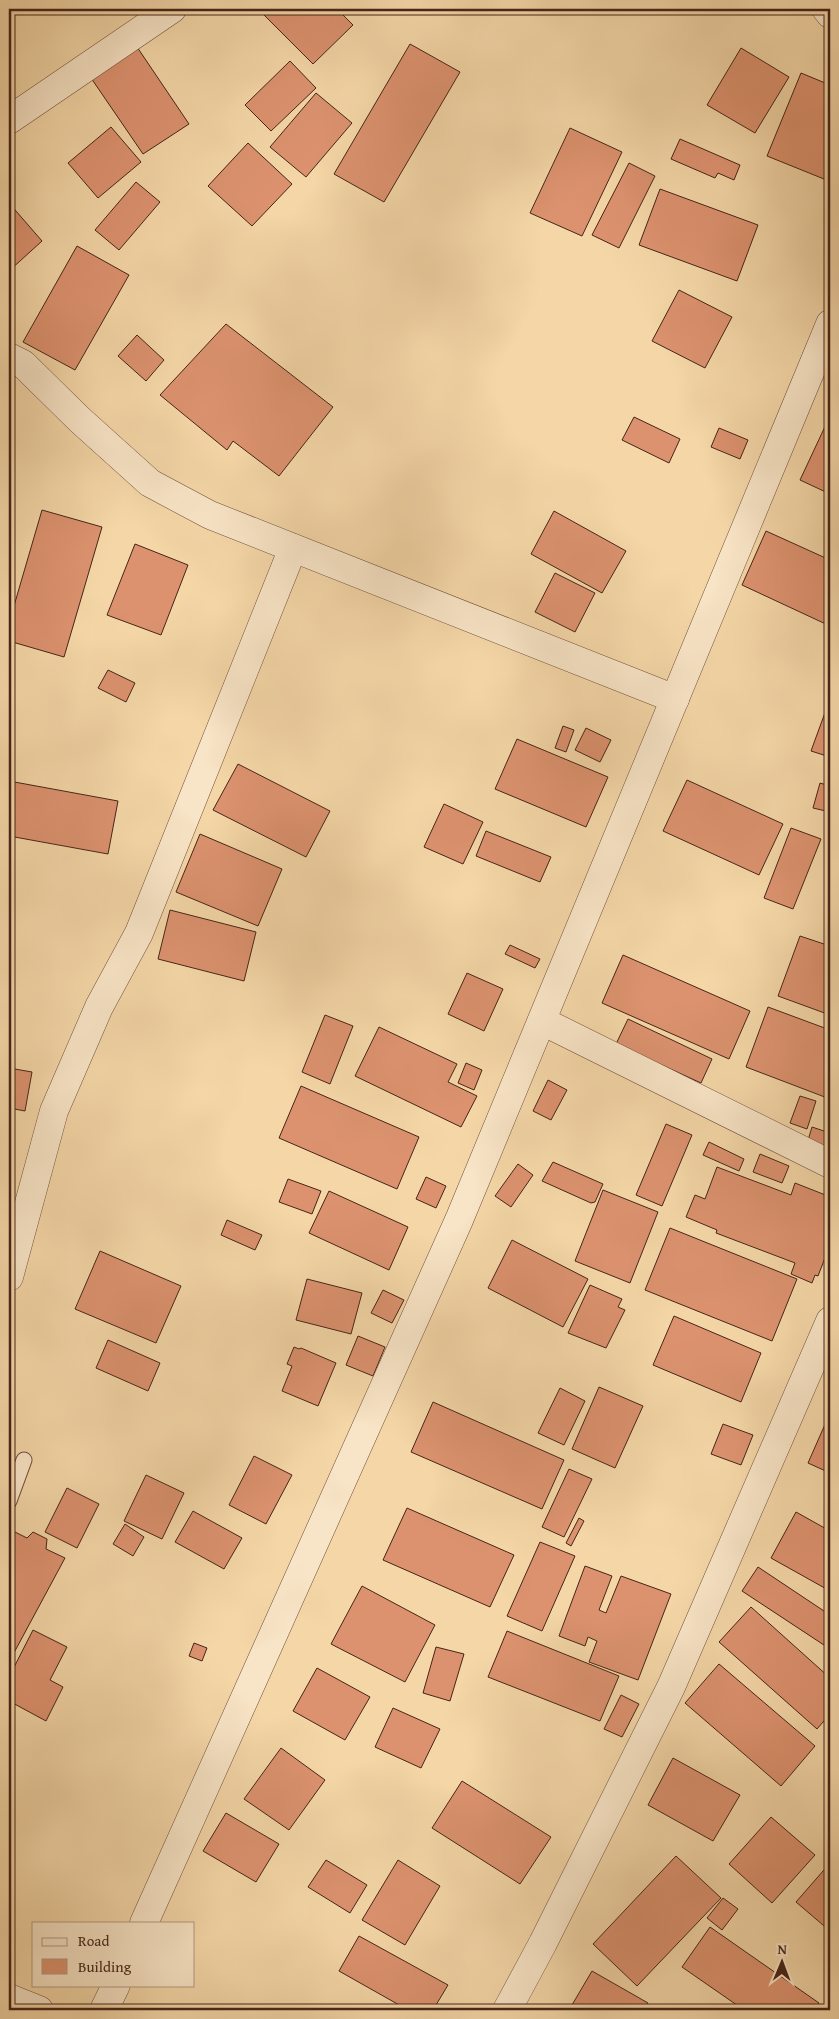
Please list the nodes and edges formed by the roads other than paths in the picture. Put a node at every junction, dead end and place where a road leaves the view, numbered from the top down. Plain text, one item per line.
1 (172, 9) edge
2 (826, 9) edge
3 (830, 14) edge
4 (9, 120) edge
5 (830, 324) edge
6 (9, 357) edge
7 (293, 548) junction
8 (675, 699) junction
9 (542, 1022) junction
10 (830, 1164) edge
11 (9, 1277) edge
12 (830, 1320) edge
13 (24, 1460) dead end
14 (9, 1501) edge
15 (144, 1922) edge
16 (116, 1986) edge
17 (9, 1998) edge
18 (39, 2010) edge
19 (104, 2010) edge
20 (507, 2010) edge

1 - 4 street
2 - 3 street
5 - 8 street
6 - 7 street
7 - 8 street
7 - 11 street
8 - 9 street
9 - 10 street
9 - 15 street
12 - 20 street
13 - 14 lane
16 - 19 street
17 - 18 street

